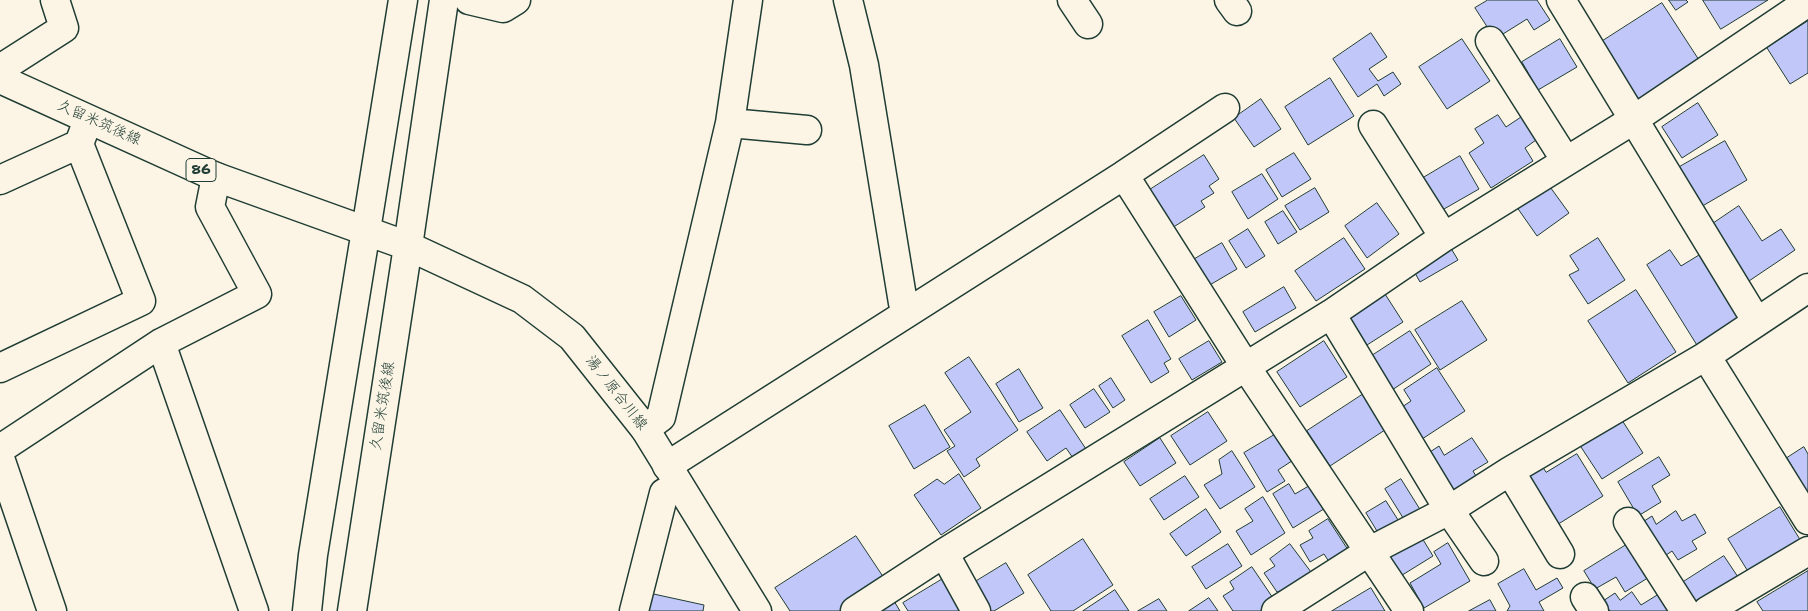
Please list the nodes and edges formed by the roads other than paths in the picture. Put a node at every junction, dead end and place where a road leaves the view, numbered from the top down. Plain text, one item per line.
1 (55, 0) edge
2 (404, 0) edge
3 (444, 0) edge
4 (469, 0) edge
5 (516, 0) edge
6 (748, 0) edge
7 (848, 0) edge
8 (1072, 0) edge
9 (1561, 0) edge
10 (1808, 2) edge
11 (1088, 24) dead end
12 (1490, 41) dead end
13 (0, 69) edge
14 (0, 79) edge
15 (1225, 108) dead end
16 (89, 118) junction
17 (1633, 120) junction
18 (730, 123) junction
19 (1373, 125) dead end
20 (808, 130) dead end
21 (79, 144) junction
22 (1566, 160) junction
23 (1124, 175) junction
24 (216, 177) junction
25 (0, 180) edge
26 (366, 230) junction
27 (1444, 237) junction
28 (408, 246) junction
29 (1808, 288) edge
30 (908, 312) junction
31 (1330, 314) junction
32 (1757, 322) junction
33 (161, 343) junction
34 (1706, 356) junction
35 (0, 368) edge
36 (1246, 368) junction
37 (645, 429) junction
38 (0, 449) edge
39 (0, 458) edge
40 (1510, 471) junction
41 (673, 475) junction
42 (1449, 510) junction
43 (1808, 520) edge
44 (1628, 522) dead end
45 (1370, 551) junction
46 (1808, 551) edge
47 (944, 553) junction
48 (1560, 554) dead end
49 (1484, 561) dead end
50 (52, 611) edge
51 (254, 611) edge
52 (307, 611) edge
53 (352, 611) edge
54 (634, 611) edge
55 (757, 611) edge
56 (854, 611) edge
57 (976, 611) edge
58 (1276, 611) edge
59 (1409, 611) edge
60 (1685, 611) edge
61 (1707, 611) edge

1 - 13 street
2 - 26 street
3 - 28 street
4 - 5 street
6 - 18 street
7 - 30 street
8 - 11 street
9 - 17 street
10 - 17 street
12 - 22 street
14 - 16 street, 久留米筑後線 / 86
15 - 23 street
16 - 21 street
16 - 24 street, 久留米筑後線 / 86
17 - 22 street
17 - 32 street
18 - 20 street
18 - 37 street
19 - 27 street
21 - 25 street
21 - 35 street
22 - 27 street
23 - 30 street
23 - 36 street
24 - 26 street, 久留米筑後線 / 86
24 - 33 street
26 - 28 street, 久留米筑後線 / 86
26 - 52 street
27 - 31 street
28 - 37 street, 湯ノ原合川線
28 - 53 street, 久留米筑後線
29 - 32 street
30 - 41 street
31 - 36 street
31 - 42 street
32 - 34 street
33 - 38 street
33 - 51 street
34 - 40 street
34 - 43 street
36 - 45 street
36 - 47 street
37 - 41 street, 湯ノ原合川線
39 - 50 street
40 - 42 street
40 - 48 street
41 - 54 street
41 - 55 street, 湯ノ原合川線
42 - 45 street
42 - 49 street
44 - 60 street
45 - 58 street
45 - 59 street
46 - 61 street
47 - 56 street
47 - 57 street

